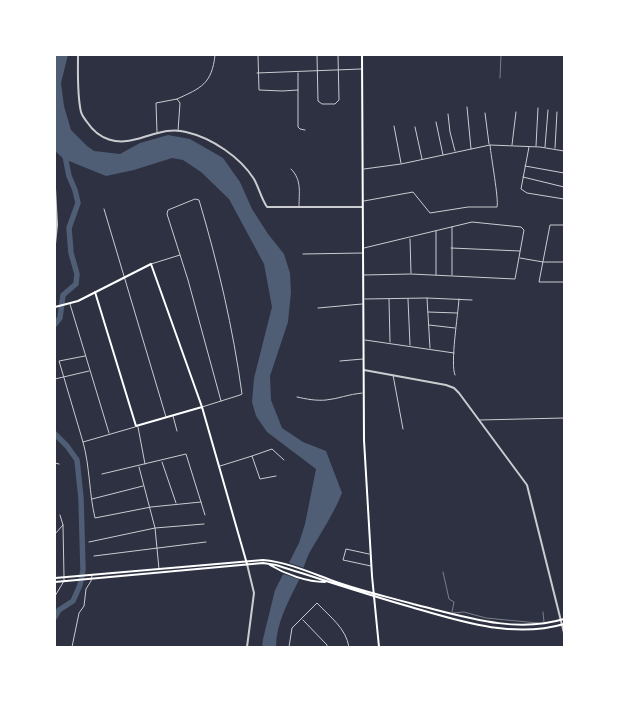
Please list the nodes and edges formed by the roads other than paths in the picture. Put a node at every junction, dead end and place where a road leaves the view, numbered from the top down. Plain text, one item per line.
1 (78, 55) edge
2 (215, 55) edge
3 (258, 55) edge
4 (317, 55) edge
5 (338, 55) edge
6 (362, 55) edge
7 (501, 55) edge
8 (362, 69) junction
9 (317, 71) junction
10 (339, 71) junction
11 (298, 72) junction
12 (257, 73) junction
13 (500, 78) dead end
14 (298, 90) junction
15 (177, 100) junction
16 (467, 108) dead end
17 (538, 108) dead end
18 (548, 110) dead end
19 (516, 112) dead end
20 (557, 112) dead end
21 (485, 113) dead end
22 (448, 114) dead end
23 (436, 122) dead end
24 (394, 126) dead end
25 (415, 127) dead end
26 (304, 130) dead end
27 (178, 131) junction
28 (156, 133) junction
29 (490, 145) junction
30 (512, 145) junction
31 (529, 146) junction
32 (536, 147) junction
33 (544, 148) junction
34 (471, 149) junction
35 (555, 150) junction
36 (564, 151) edge
37 (456, 152) junction
38 (443, 155) junction
39 (422, 159) junction
40 (401, 164) junction
41 (525, 166) junction
42 (291, 169) dead end
43 (363, 169) junction
44 (564, 173) edge
45 (523, 177) junction
46 (564, 187) edge
47 (55, 188) edge
48 (564, 199) edge
49 (363, 201) junction
50 (363, 207) junction
51 (300, 208) junction
52 (104, 209) dead end
53 (564, 225) edge
54 (452, 226) junction
55 (436, 231) junction
56 (410, 238) junction
57 (55, 244) edge
58 (364, 248) junction
59 (451, 248) junction
60 (521, 251) junction
61 (303, 254) dead end
62 (364, 254) junction
63 (181, 255) junction
64 (520, 258) junction
65 (543, 262) junction
66 (564, 262) edge
67 (151, 264) junction
68 (411, 274) junction
69 (364, 275) junction
70 (436, 276) junction
71 (452, 276) junction
72 (123, 277) junction
73 (564, 282) edge
74 (96, 292) junction
75 (408, 298) junction
76 (427, 298) junction
77 (389, 299) junction
78 (364, 300) junction
79 (459, 300) junction
80 (472, 300) dead end
81 (70, 304) junction
82 (364, 304) junction
83 (55, 307) edge
84 (318, 308) dead end
85 (428, 312) junction
86 (458, 313) junction
87 (428, 325) junction
88 (457, 328) junction
89 (364, 340) junction
90 (390, 343) junction
91 (410, 346) junction
92 (430, 349) junction
93 (454, 353) junction
94 (85, 356) junction
95 (364, 359) junction
96 (59, 361) junction
97 (340, 361) dead end
98 (55, 362) edge
99 (364, 370) junction
100 (90, 371) junction
101 (393, 375) junction
102 (455, 375) dead end
103 (64, 377) junction
104 (55, 379) edge
105 (364, 393) junction
106 (297, 397) dead end
107 (221, 401) junction
108 (202, 407) junction
109 (173, 415) junction
110 (166, 417) junction
111 (564, 418) edge
112 (479, 420) junction
113 (137, 426) junction
114 (403, 429) dead end
115 (177, 432) dead end
116 (109, 434) junction
117 (83, 442) junction
118 (252, 456) junction
119 (284, 460) dead end
120 (162, 461) junction
121 (55, 463) edge
122 (59, 464) dead end
123 (146, 465) junction
124 (139, 466) junction
125 (220, 466) junction
126 (102, 474) dead end
127 (276, 476) dead end
128 (144, 486) junction
129 (91, 499) junction
130 (201, 502) junction
131 (176, 504) junction
132 (150, 507) junction
133 (60, 515) dead end
134 (205, 515) dead end
135 (204, 524) dead end
136 (63, 525) junction
137 (155, 528) junction
138 (55, 534) edge
139 (89, 542) dead end
140 (206, 542) dead end
141 (157, 548) junction
142 (371, 555) junction
143 (94, 556) dead end
144 (269, 560) junction
145 (247, 563) junction
146 (268, 564) junction
147 (277, 566) junction
148 (371, 566) junction
149 (159, 569) junction
150 (443, 572) dead end
151 (159, 573) junction
152 (92, 575) junction
153 (64, 577) junction
154 (55, 578) edge
155 (317, 578) junction
156 (92, 579) junction
157 (328, 579) junction
158 (64, 581) junction
159 (55, 582) edge
160 (327, 582) junction
161 (373, 593) junction
162 (55, 596) edge
163 (374, 597) junction
164 (543, 612) dead end
165 (451, 614) junction
166 (450, 618) junction
167 (302, 619) junction
168 (564, 619) edge
169 (560, 620) junction
170 (545, 624) junction
171 (563, 624) edge
172 (564, 632) edge
173 (72, 647) edge
174 (246, 647) edge
175 (289, 647) edge
176 (327, 647) edge
177 (349, 647) edge
178 (379, 647) edge

1 - 28 street
2 - 15 street
3 - 12 street
4 - 9 street
5 - 10 street
6 - 8 main road
7 - 13 lane
8 - 10 street
8 - 43 main road
9 - 10 street
9 - 10 street
9 - 11 street
11 - 12 street
11 - 14 street
12 - 14 street
14 - 26 street
15 - 27 street
15 - 28 street
16 - 34 street
17 - 32 street
18 - 33 street
19 - 30 street
20 - 35 street
21 - 29 street
22 - 37 street
23 - 38 street
24 - 40 street
25 - 39 street
27 - 28 street
27 - 51 street
29 - 30 street
29 - 34 street
29 - 49 street
30 - 31 street
31 - 32 street
31 - 41 street
32 - 33 street
33 - 35 street
34 - 37 street
35 - 36 street
37 - 38 street
38 - 39 street
39 - 40 street
40 - 43 street
41 - 44 street
41 - 45 street
42 - 51 street
43 - 49 main road
45 - 46 street
45 - 48 street
47 - 57 street
49 - 50 main road
50 - 51 street
50 - 58 main road
52 - 72 street
53 - 65 street
54 - 55 street
54 - 59 street
54 - 60 street
55 - 56 street
55 - 70 street
56 - 58 street
56 - 68 street
58 - 62 main road
59 - 60 street
59 - 71 street
60 - 64 street
61 - 62 street
62 - 69 main road
63 - 67 street
63 - 107 street
63 - 107 street
64 - 65 street
64 - 71 street
65 - 66 street
65 - 73 street
67 - 72 main road
67 - 108 main road
68 - 69 street
68 - 70 street
69 - 78 main road
70 - 71 street
72 - 74 main road
72 - 110 street
74 - 81 main road
74 - 113 main road
75 - 76 street
75 - 77 street
75 - 91 street
76 - 79 street
76 - 85 street
77 - 78 street
77 - 90 street
78 - 82 main road
79 - 80 street
79 - 86 street
81 - 83 main road
81 - 94 street
82 - 84 street
82 - 89 main road
85 - 86 street
85 - 87 street
86 - 88 street
87 - 88 street
87 - 92 street
88 - 93 street
89 - 90 street
89 - 95 main road
90 - 91 street
91 - 92 street
92 - 93 street
93 - 102 street
94 - 96 street
94 - 100 street
95 - 97 street
95 - 99 main road
96 - 98 street
96 - 103 street
99 - 101 street
99 - 105 main road
100 - 103 street
100 - 116 street
101 - 112 street
101 - 114 street
103 - 104 street
103 - 117 street
105 - 106 street
105 - 142 main road
107 - 108 street
108 - 109 main road
108 - 125 main road
109 - 110 main road
109 - 115 street
110 - 113 main road
111 - 112 street
112 - 169 street
113 - 116 street
113 - 123 street
116 - 117 street
117 - 129 street
118 - 119 street
118 - 125 street
118 - 127 street
120 - 123 street
120 - 130 street
120 - 131 street
121 - 122 street
123 - 124 street
124 - 126 street
124 - 128 street
125 - 145 main road
128 - 129 street
128 - 132 street
129 - 132 street
130 - 131 street
130 - 134 street
131 - 132 street
132 - 137 street
133 - 136 street
135 - 137 street
136 - 138 street
136 - 153 street
137 - 139 street
137 - 141 street
140 - 141 street
141 - 143 street
141 - 149 street
142 - 148 main road
142 - 148 street
144 - 145 main road
144 - 147 main road
144 - 157 main road
145 - 146 main road
145 - 149 main road
145 - 151 main road
145 - 174 street
146 - 147 main road
146 - 160 main road
147 - 155 main road
148 - 161 main road
149 - 151 street
149 - 152 main road
150 - 165 lane
151 - 156 main road
152 - 153 main road
152 - 156 street
153 - 154 main road
153 - 158 street
155 - 157 main road
155 - 160 main road
156 - 158 main road
156 - 173 street
157 - 161 main road
158 - 159 main road
158 - 162 street
160 - 163 main road
161 - 163 main road
161 - 165 main road
163 - 166 main road
163 - 178 main road
164 - 170 lane
165 - 166 lane
165 - 170 main road
165 - 170 lane
166 - 171 main road
167 - 175 street
167 - 176 street
167 - 177 street
168 - 169 main road
169 - 170 main road
169 - 171 street
171 - 172 street

